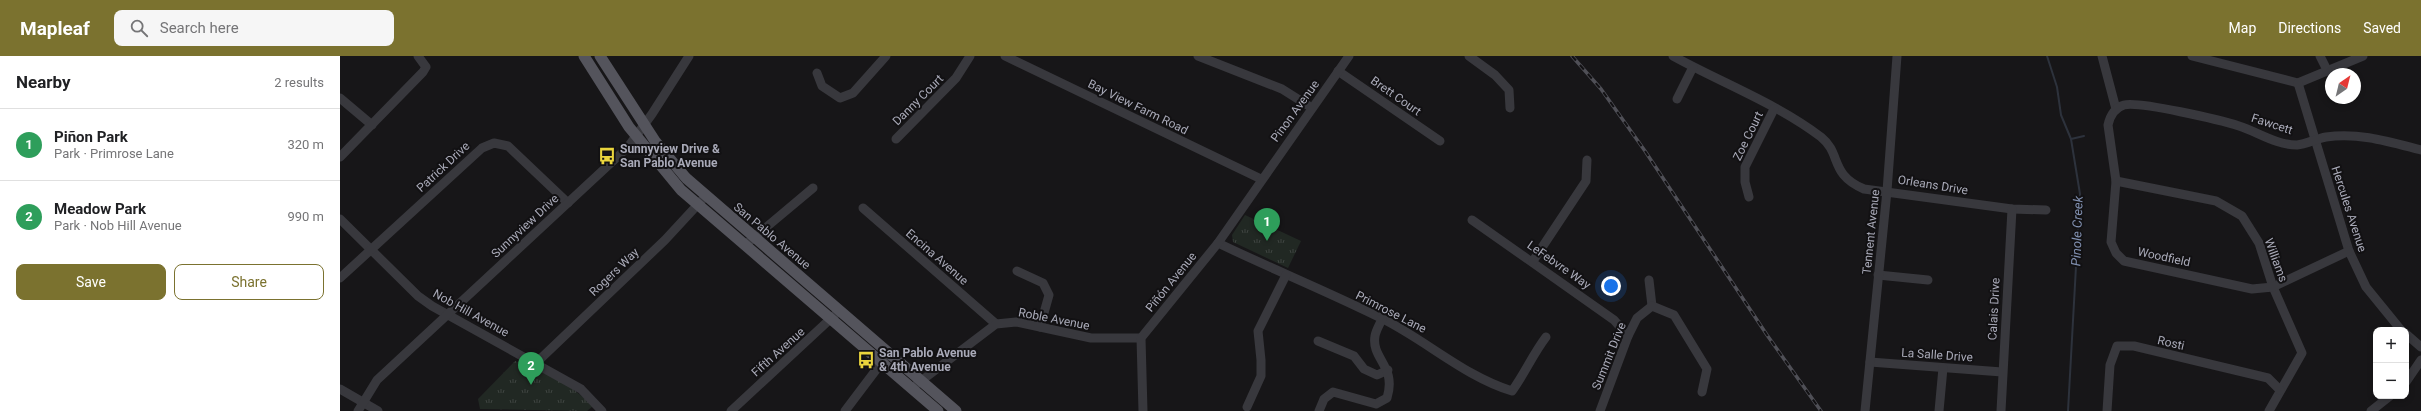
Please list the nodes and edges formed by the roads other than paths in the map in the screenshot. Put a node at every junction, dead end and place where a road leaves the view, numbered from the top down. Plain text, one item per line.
1 (418, 56) edge
2 (584, 56) edge
3 (600, 56) edge
4 (689, 56) edge
5 (886, 56) edge
6 (970, 56) edge
7 (1005, 56) edge
8 (1198, 56) edge
9 (1349, 56) edge
10 (1469, 56) edge
11 (1673, 56) edge
12 (1897, 56) edge
13 (2102, 56) edge
14 (2192, 56) edge
15 (2320, 56) edge
16 (2362, 56) edge
17 (1693, 67) junction
18 (2326, 68) edge
19 (2332, 68) edge
20 (1338, 71) junction
21 (2325, 71) edge
22 (817, 74) dead end
23 (2298, 83) junction
24 (340, 98) edge
25 (1677, 99) dead end
26 (1312, 108) junction
27 (1510, 108) dead end
28 (2116, 108) junction
29 (1774, 109) junction
30 (372, 125) junction
31 (644, 125) junction
32 (636, 136) junction
33 (896, 139) dead end
34 (2315, 140) junction
35 (1440, 141) dead end
36 (2421, 150) edge
37 (340, 157) edge
38 (1587, 160) dead end
39 (1261, 179) junction
40 (2116, 181) junction
41 (813, 188) dead end
42 (1887, 191) junction
43 (706, 196) junction
44 (1749, 196) dead end
45 (568, 203) junction
46 (698, 205) junction
47 (863, 208) dead end
48 (2012, 209) junction
49 (2046, 210) dead end
50 (340, 218) edge
51 (1472, 220) dead end
52 (754, 237) junction
53 (1218, 243) junction
54 (745, 245) junction
55 (371, 250) junction
56 (2349, 251) junction
57 (1532, 261) junction
58 (1017, 272) dead end
59 (1286, 275) junction
60 (1878, 275) junction
61 (340, 278) edge
62 (1649, 280) dead end
63 (1928, 280) dead end
64 (2273, 287) junction
65 (1652, 306) junction
66 (840, 310) junction
67 (448, 314) junction
68 (831, 318) junction
69 (1382, 319) junction
70 (996, 324) junction
71 (1040, 327) junction
72 (2399, 327) edge
73 (1628, 336) junction
74 (1546, 337) dead end
75 (2409, 337) edge
76 (1141, 338) junction
77 (1318, 341) dead end
78 (2421, 347) edge
79 (886, 358) junction
80 (2421, 360) edge
81 (1870, 362) junction
82 (536, 363) junction
83 (1943, 368) junction
84 (1388, 370) junction
85 (2002, 372) junction
86 (2409, 378) edge
87 (917, 385) junction
88 (340, 389) edge
89 (2280, 390) junction
90 (1702, 392) dead end
91 (2386, 399) edge
92 (363, 402) junction
93 (1247, 407) dead end
94 (358, 411) edge
95 (378, 411) edge
96 (602, 411) edge
97 (731, 411) edge
98 (844, 411) edge
99 (938, 411) edge
100 (956, 411) edge
101 (1143, 411) edge
102 (1319, 411) edge
103 (1600, 411) edge
104 (1865, 411) edge
105 (1939, 411) edge
106 (2001, 411) edge
107 (2107, 411) edge
108 (2269, 411) edge
109 (2372, 411) edge

1 - 30 street
2 - 32 main road, San Pablo Avenue
3 - 31 main road, San Pablo Avenue
4 - 31 street, Sunnyview Drive
5 - 22 street
6 - 33 street, Danny Court
7 - 39 street, Bay View Farm Road
8 - 26 street
9 - 20 street, Pinon Avenue
10 - 27 street
11 - 17 street, Orleans Drive
12 - 42 street, Tennent Avenue
13 - 28 street
14 - 23 street
15 - 18 street
16 - 19 street
17 - 25 street
17 - 29 street, Orleans Drive
20 - 26 street, Pinon Avenue
20 - 35 street, Brett Court
21 - 23 street
23 - 34 street, Hercules Avenue
24 - 30 street
26 - 39 street, Pinon Avenue
28 - 34 street, Fawcett
28 - 40 street, Woodfield
29 - 42 street, Orleans Drive
29 - 44 street, Zoe Court
30 - 37 street
31 - 32 street, Sunnyview Drive
31 - 43 main road, San Pablo Avenue
32 - 45 street, Sunnyview Drive
32 - 46 main road, San Pablo Avenue
34 - 36 street, Fawcett
34 - 56 street, Hercules Avenue
38 - 57 street
39 - 53 street, Piñón Avenue
40 - 64 street, Williams
40 - 64 street, Woodfield
41 - 52 street
42 - 48 street, Orleans Drive
42 - 60 street, Tennent Avenue
43 - 46 street, Rogers Way
43 - 52 main road, San Pablo Avenue
45 - 55 street, Patrick Drive
45 - 67 street, Sunnyview Drive
46 - 54 main road, San Pablo Avenue
46 - 82 street, Rogers Way
47 - 70 street, Encina Avenue
48 - 49 street, Orleans Drive
48 - 85 street, Calais Drive
50 - 55 street, Nob Hill Avenue
51 - 57 street, LeFebvre Way
52 - 54 street
52 - 66 main road, San Pablo Avenue
53 - 59 street, Primrose Lane
53 - 76 street, Piñón Avenue
54 - 68 main road, San Pablo Avenue
55 - 61 street, Patrick Drive
55 - 67 street, Nob Hill Avenue
56 - 64 street, Woodfield
56 - 72 street, Hercules Avenue
57 - 73 street, LeFebvre Way
58 - 71 street
59 - 69 street, Primrose Lane
59 - 93 street
60 - 63 street
60 - 81 street, Tennent Avenue
62 - 65 street
64 - 89 street, Williams
65 - 73 street, Summit Drive
65 - 90 street
66 - 68 street, Fifth Avenue
66 - 79 main road, San Pablo Avenue
67 - 82 street, Nob Hill Avenue
67 - 92 street, Sunnyview Drive
68 - 79 main road, San Pablo Avenue
68 - 97 street, Fifth Avenue
69 - 74 street, Primrose Lane
69 - 84 street
70 - 71 street, Roble Avenue
70 - 87 street
71 - 76 street, Roble Avenue
73 - 103 street, Summit Drive
75 - 78 street
76 - 101 street
77 - 84 street
79 - 87 main road, San Pablo Avenue
79 - 98 street
80 - 86 street
81 - 83 street, La Salle Drive
81 - 104 street, Tennent Avenue
82 - 96 street, Nob Hill Avenue
83 - 85 street, La Salle Drive
83 - 105 street
84 - 102 street
85 - 106 street, Calais Drive
87 - 99 main road, San Pablo Avenue
87 - 100 main road, San Pablo Avenue
88 - 92 street
89 - 107 street, Rosti
89 - 108 street, Williams
91 - 109 street
92 - 94 street, Sunnyview Drive
92 - 95 street

